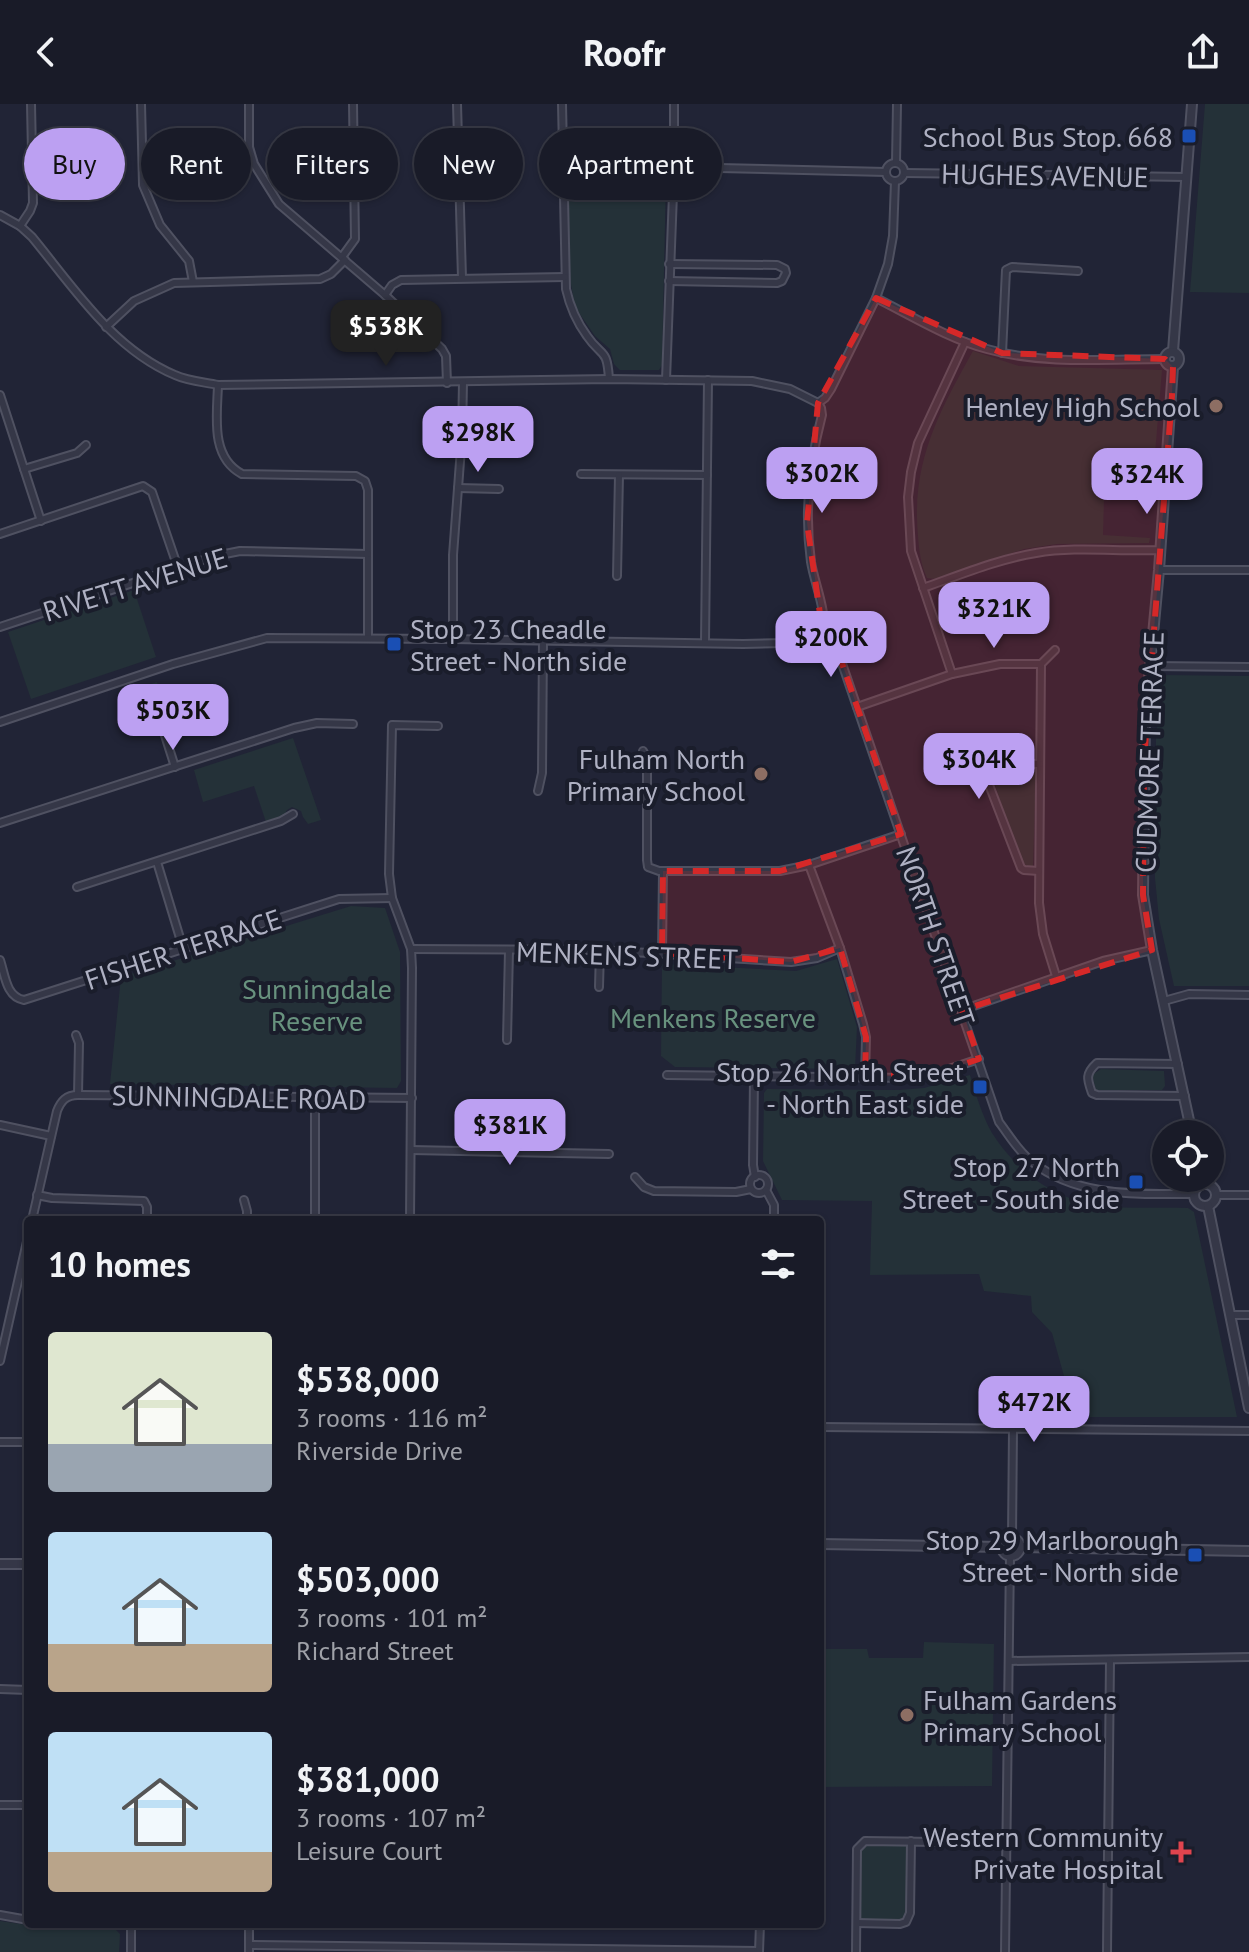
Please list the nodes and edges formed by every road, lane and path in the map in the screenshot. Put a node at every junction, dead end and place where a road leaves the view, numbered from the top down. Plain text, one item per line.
1 (31, 104) edge
2 (141, 104) edge
3 (249, 104) edge
4 (353, 104) edge
5 (457, 104) edge
6 (562, 104) edge
7 (674, 104) edge
8 (897, 104) edge
9 (1192, 104) edge
10 (562, 128) edge
11 (674, 128) edge
12 (896, 163) junction
13 (722, 168) edge
14 (886, 172) junction
15 (905, 173) junction
16 (1186, 177) junction
17 (895, 181) junction
18 (564, 200) edge
19 (672, 200) edge
20 (0, 215) edge
21 (20, 226) junction
22 (343, 258) junction
23 (669, 264) junction
24 (1078, 271) dead end
25 (565, 277) junction
26 (462, 278) junction
27 (669, 281) junction
28 (193, 282) junction
29 (385, 295) junction
30 (876, 298) junction
31 (106, 327) junction
32 (965, 342) junction
33 (1173, 351) junction
34 (1002, 353) junction
35 (1165, 359) junction
36 (1173, 367) junction
37 (609, 379) junction
38 (666, 380) junction
39 (708, 380) junction
40 (463, 382) junction
41 (447, 383) junction
42 (218, 385) junction
43 (0, 395) edge
44 (818, 403) junction
45 (86, 445) dead end
46 (24, 469) junction
47 (581, 474) dead end
48 (619, 475) junction
49 (707, 475) junction
50 (458, 488) junction
51 (499, 489) dead end
52 (41, 521) junction
53 (0, 534) edge
54 (1161, 550) junction
55 (368, 554) junction
56 (178, 568) junction
57 (1159, 570) junction
58 (1249, 570) edge
59 (617, 576) dead end
60 (923, 588) junction
61 (0, 627) edge
62 (823, 635) junction
63 (368, 638) junction
64 (453, 639) junction
65 (543, 640) junction
66 (705, 642) junction
67 (1055, 650) dead end
68 (1041, 664) junction
69 (1151, 666) junction
70 (1249, 667) edge
71 (952, 674) junction
72 (857, 707) junction
73 (0, 722) edge
74 (353, 724) dead end
75 (438, 726) dead end
76 (163, 729) dead end
77 (643, 751) dead end
78 (1040, 764) junction
79 (175, 767) junction
80 (538, 791) dead end
81 (293, 814) dead end
82 (0, 823) edge
83 (901, 834) junction
84 (157, 862) junction
85 (809, 865) junction
86 (663, 871) junction
87 (1039, 871) junction
88 (77, 887) dead end
89 (392, 898) junction
90 (183, 948) junction
91 (840, 948) junction
92 (411, 949) junction
93 (509, 950) junction
94 (600, 950) junction
95 (1152, 950) junction
96 (662, 953) junction
97 (0, 960) edge
98 (1056, 976) junction
99 (599, 987) dead end
100 (1249, 995) edge
101 (1164, 1001) junction
102 (962, 1010) junction
103 (76, 1035) dead end
104 (507, 1040) dead end
105 (979, 1059) junction
106 (1179, 1064) junction
107 (667, 1075) dead end
108 (754, 1077) junction
109 (865, 1078) junction
110 (78, 1095) junction
111 (1185, 1096) junction
112 (315, 1098) junction
113 (412, 1098) junction
114 (1189, 1120) edge
115 (0, 1125) edge
116 (51, 1136) junction
117 (411, 1150) junction
118 (609, 1154) dead end
119 (635, 1177) dead end
120 (755, 1177) junction
121 (751, 1189) junction
122 (766, 1190) junction
123 (1215, 1192) edge
124 (1194, 1194) joint
125 (37, 1195) junction
126 (1216, 1195) junction
127 (1249, 1195) edge
128 (244, 1200) dead end
129 (1208, 1206) junction
130 (33, 1216) edge
131 (147, 1216) edge
132 (247, 1216) edge
133 (315, 1216) edge
134 (410, 1216) edge
135 (774, 1216) edge
136 (24, 1254) edge
137 (1230, 1315) junction
138 (1249, 1315) edge
139 (0, 1318) edge
140 (9, 1320) junction
141 (0, 1361) edge
142 (1249, 1408) edge
143 (824, 1427) edge
144 (1013, 1429) junction
145 (1249, 1431) edge
146 (0, 1442) edge
147 (24, 1442) edge
148 (1012, 1537) junction
149 (824, 1544) edge
150 (1002, 1547) junction
151 (1020, 1547) junction
152 (1249, 1551) edge
153 (1010, 1556) junction
154 (0, 1564) edge
155 (24, 1564) edge
156 (1249, 1657) edge
157 (1110, 1660) junction
158 (1009, 1661) junction
159 (0, 1689) edge
160 (24, 1690) edge
161 (0, 1805) edge
162 (24, 1805) edge
163 (911, 1841) junction
164 (1007, 1843) junction
165 (0, 1915) edge
166 (24, 1919) edge
167 (857, 1923) junction
168 (131, 1928) edge
169 (760, 1928) edge
170 (249, 1948) edge
171 (451, 1950) edge
172 (131, 1952) edge
173 (759, 1952) edge
174 (856, 1952) edge
175 (1005, 1952) edge
176 (1107, 1952) edge

1 - 21 street
2 - 28 street
3 - 22 street
4 - 22 street
5 - 26 street
6 - 10 street
7 - 11 street
8 - 12 street
9 - 16 street
12 - 14 street
12 - 15 street
13 - 14 street
14 - 17 street
15 - 16 street, HUGHES AVENUE
15 - 17 street
16 - 33 street
17 - 30 street
18 - 25 street
19 - 23 street
20 - 21 street
21 - 31 street
22 - 28 street
22 - 29 street
23 - 27 street
23 - 27 street
24 - 34 street
25 - 26 street
25 - 37 street
26 - 29 street
27 - 38 street
28 - 31 street
29 - 41 street
30 - 32 street
30 - 44 street
31 - 42 street
32 - 34 street
32 - 60 street
33 - 35 street
33 - 36 street
34 - 35 street
35 - 36 street
36 - 54 street, CUDMORE TERRACE
37 - 38 street
37 - 40 street
38 - 39 street
39 - 44 street
39 - 49 street
40 - 41 street
40 - 50 street
41 - 42 street
42 - 55 street
43 - 46 street
44 - 62 street, NORTH STREET
45 - 46 street
46 - 52 street
47 - 48 street
48 - 49 street
48 - 59 street
49 - 66 street
50 - 51 street
50 - 64 street
52 - 53 street
52 - 56 street
54 - 57 street, CUDMORE TERRACE
54 - 60 street
55 - 56 street, RIVETT AVENUE
55 - 63 street
56 - 61 street, RIVETT AVENUE
57 - 58 street
57 - 69 street, CUDMORE TERRACE
60 - 71 street
62 - 66 street
62 - 72 street, NORTH STREET
63 - 64 street
63 - 73 street
64 - 65 street
65 - 66 street
65 - 80 street
67 - 68 street
68 - 71 street
68 - 78 street
69 - 70 street
69 - 95 street, CUDMORE TERRACE
71 - 72 street
72 - 83 street, NORTH STREET
74 - 79 street
75 - 89 street
76 - 79 street
77 - 86 street
78 - 87 street
78 - 87 street
79 - 82 street
81 - 84 street
83 - 85 street
83 - 102 street, NORTH STREET
84 - 88 street
84 - 90 street
85 - 86 street
85 - 91 street
86 - 96 street
87 - 98 street
89 - 90 street, FISHER TERRACE
89 - 92 street
90 - 97 street, FISHER TERRACE
91 - 96 street, MENKENS STREET
91 - 109 street
92 - 93 street, MENKENS STREET
92 - 113 street
93 - 94 street, MENKENS STREET
93 - 104 street
94 - 96 street, MENKENS STREET
94 - 99 street
95 - 98 street
95 - 101 street, CUDMORE TERRACE
98 - 102 street
100 - 101 street
101 - 106 street, CUDMORE TERRACE
102 - 105 street, NORTH STREET
103 - 110 street
105 - 109 street
105 - 124 street, NORTH STREET
106 - 111 street, CUDMORE TERRACE
106 - 111 street
107 - 108 street
108 - 109 street
108 - 120 street
110 - 112 street, SUNNINGDALE ROAD
110 - 116 street, SUNNINGDALE ROAD
111 - 114 street, CUDMORE TERRACE
112 - 113 street, SUNNINGDALE ROAD
112 - 133 street
113 - 117 street
115 - 116 street
116 - 125 street
117 - 118 street
117 - 134 street
119 - 121 street
120 - 121 street
120 - 122 street
121 - 122 street
122 - 135 street
123 - 126 street
124 - 129 street
125 - 130 street
125 - 131 street
126 - 127 street
126 - 129 street
128 - 132 street
129 - 137 street
136 - 140 street
137 - 138 street
137 - 142 street
139 - 140 street
140 - 141 street
143 - 144 street
144 - 145 street
144 - 148 street
146 - 147 street
148 - 150 street
148 - 151 street
149 - 150 street
150 - 153 street
151 - 152 street
151 - 153 street
153 - 158 street
154 - 155 street
156 - 157 street
157 - 158 street
157 - 176 street
158 - 164 street
159 - 160 street
161 - 162 street
163 - 164 street
163 - 167 street
163 - 167 street
164 - 175 street
165 - 166 street
167 - 174 street
168 - 172 street
169 - 173 street
170 - 171 street
171 - 173 street

